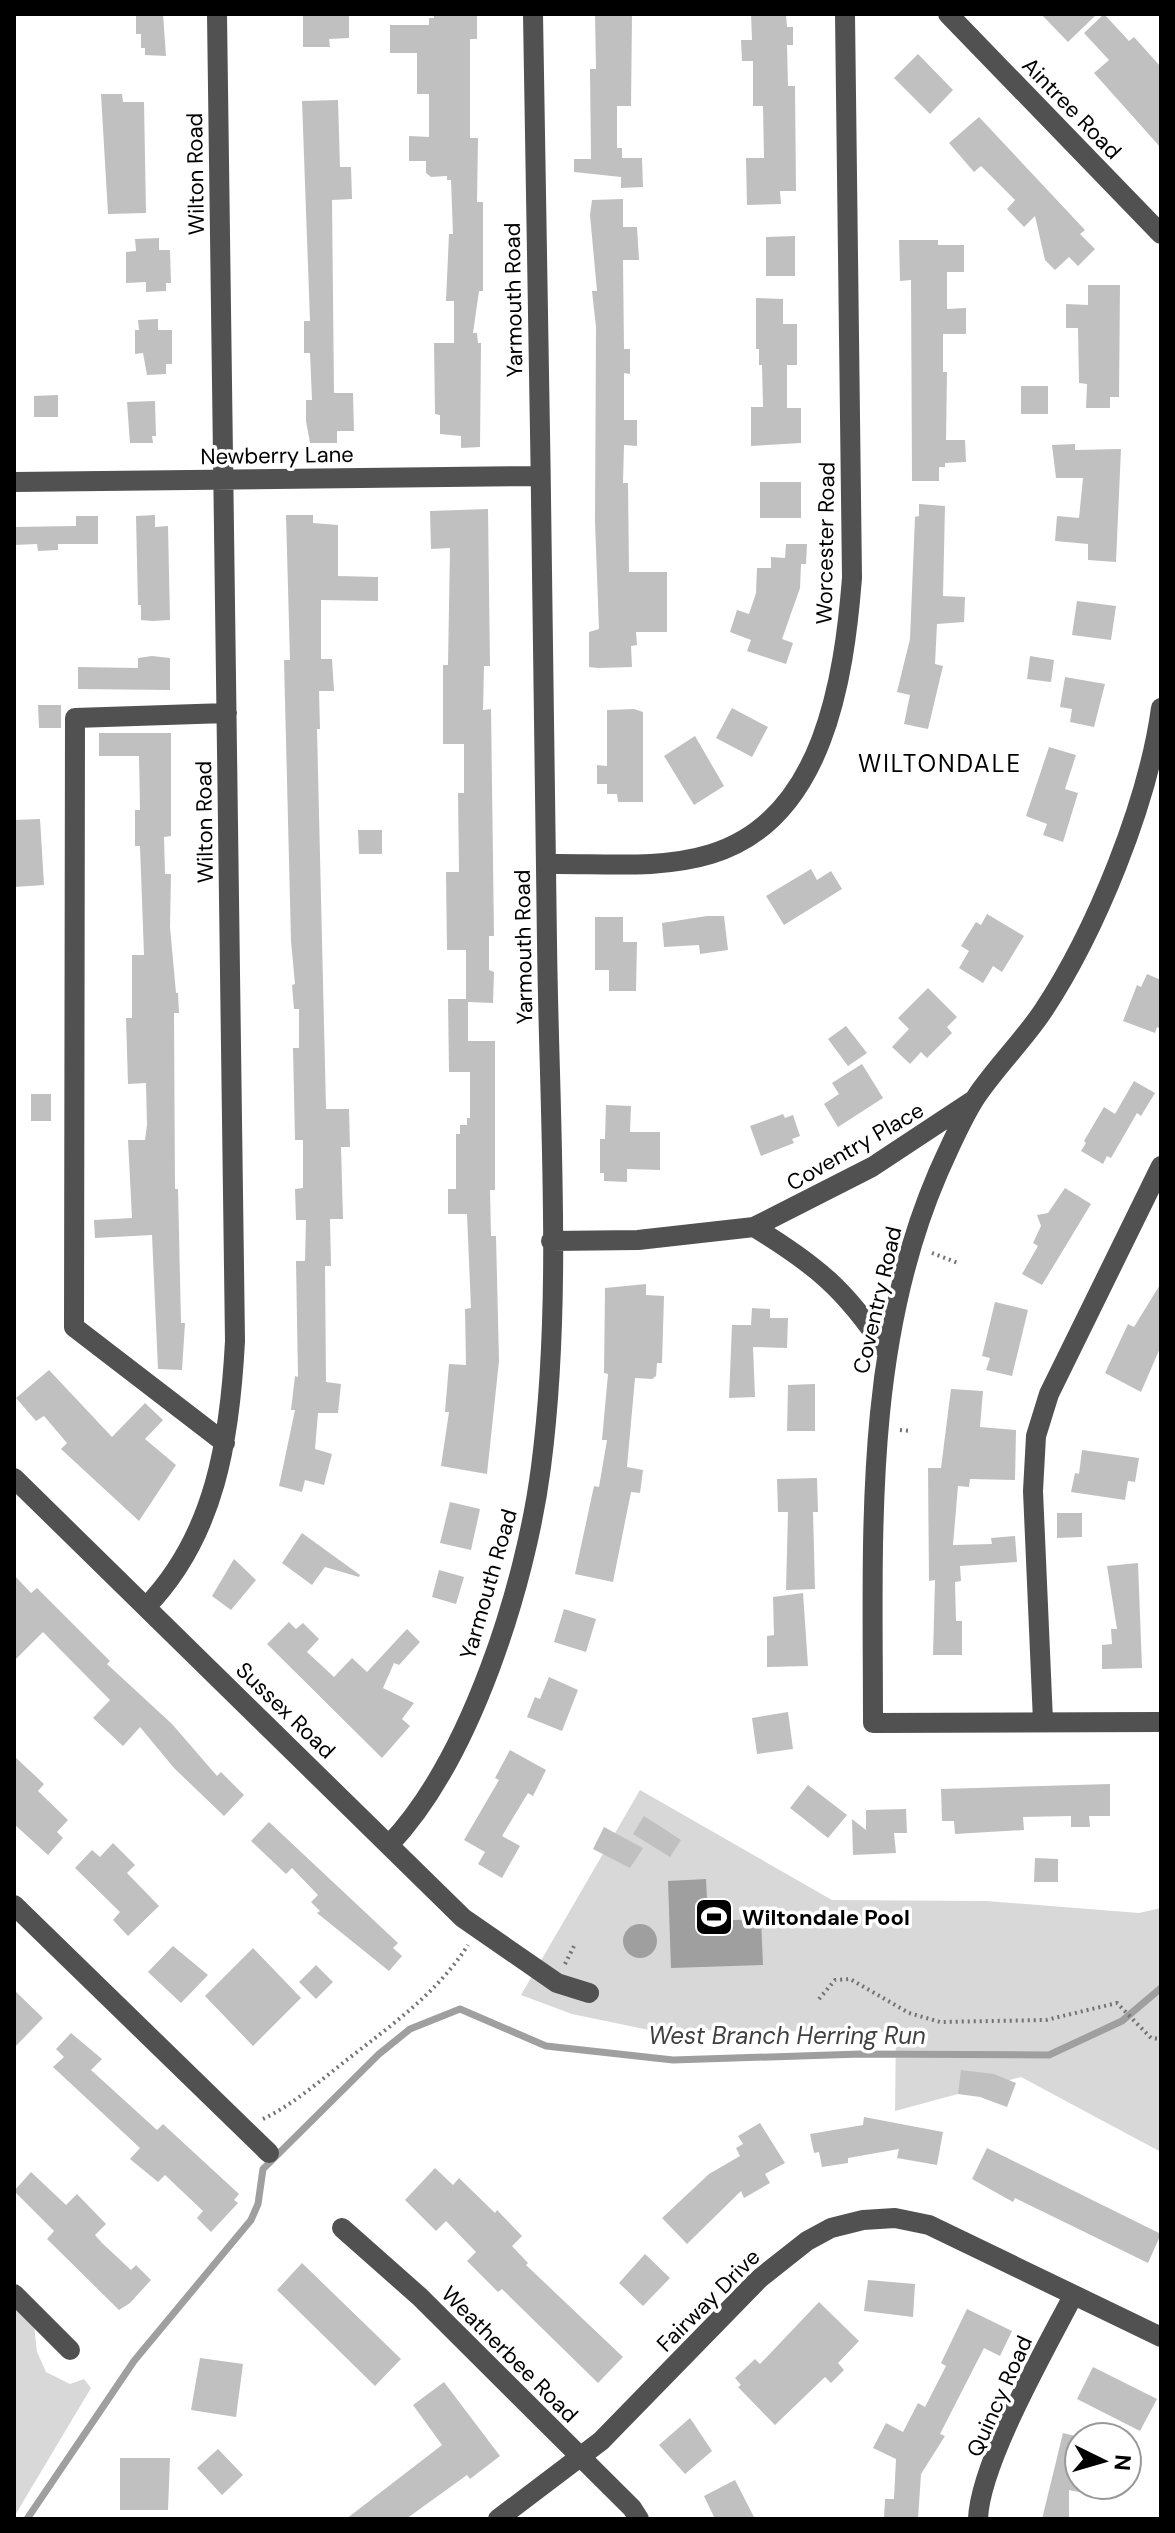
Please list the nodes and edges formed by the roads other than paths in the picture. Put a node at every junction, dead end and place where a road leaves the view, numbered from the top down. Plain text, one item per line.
1 (217, 14) edge
2 (533, 14) edge
3 (845, 14) edge
4 (948, 14) edge
5 (1161, 234) edge
6 (540, 476) junction
7 (224, 480) junction
8 (14, 482) edge
9 (1161, 708) edge
10 (227, 713) junction
11 (547, 864) junction
12 (975, 1098) junction
13 (1161, 1166) edge
14 (754, 1227) junction
15 (551, 1241) junction
16 (885, 1349) junction
17 (225, 1443) junction
18 (14, 1478) edge
19 (146, 1607) junction
20 (1043, 1721) junction
21 (1161, 1722) edge
22 (389, 1845) junction
23 (14, 1905) edge
24 (589, 1993) dead end
25 (269, 2153) dead end
26 (342, 2228) dead end
27 (14, 2294) edge
28 (1073, 2296) junction
29 (1161, 2337) edge
30 (70, 2350) dead end
31 (581, 2458) junction
32 (498, 2519) edge
33 (639, 2519) edge
34 (978, 2519) edge

1 - 7 street, Wilton Road
2 - 6 street, Yarmouth Road
3 - 11 street, Worcester Road
4 - 5 street, Aintree Road
6 - 7 street, Newberry Lane
6 - 11 street, Yarmouth Road
7 - 8 street, Newberry Lane
7 - 10 street, Wilton Road
9 - 12 street, Coventry Road
10 - 17 street, Wilton Road
10 - 17 street
11 - 15 street, Yarmouth Road
12 - 14 street, Coventry Place
12 - 16 street, Coventry Road
13 - 20 street
14 - 15 street, Coventry Place
14 - 16 street
15 - 22 street, Yarmouth Road
16 - 20 street, Coventry Road
17 - 19 street, Wilton Road
18 - 19 street, Sussex Road
19 - 22 street, Sussex Road
20 - 21 street, Coventry Road
22 - 24 street, Sussex Road
23 - 25 street
26 - 31 street, Weatherbee Road
27 - 30 street
28 - 29 street, Fairway Drive
28 - 31 street, Fairway Drive
28 - 34 street, Quincy Road
31 - 32 street, Fairway Drive
31 - 33 street, Weatherbee Road

